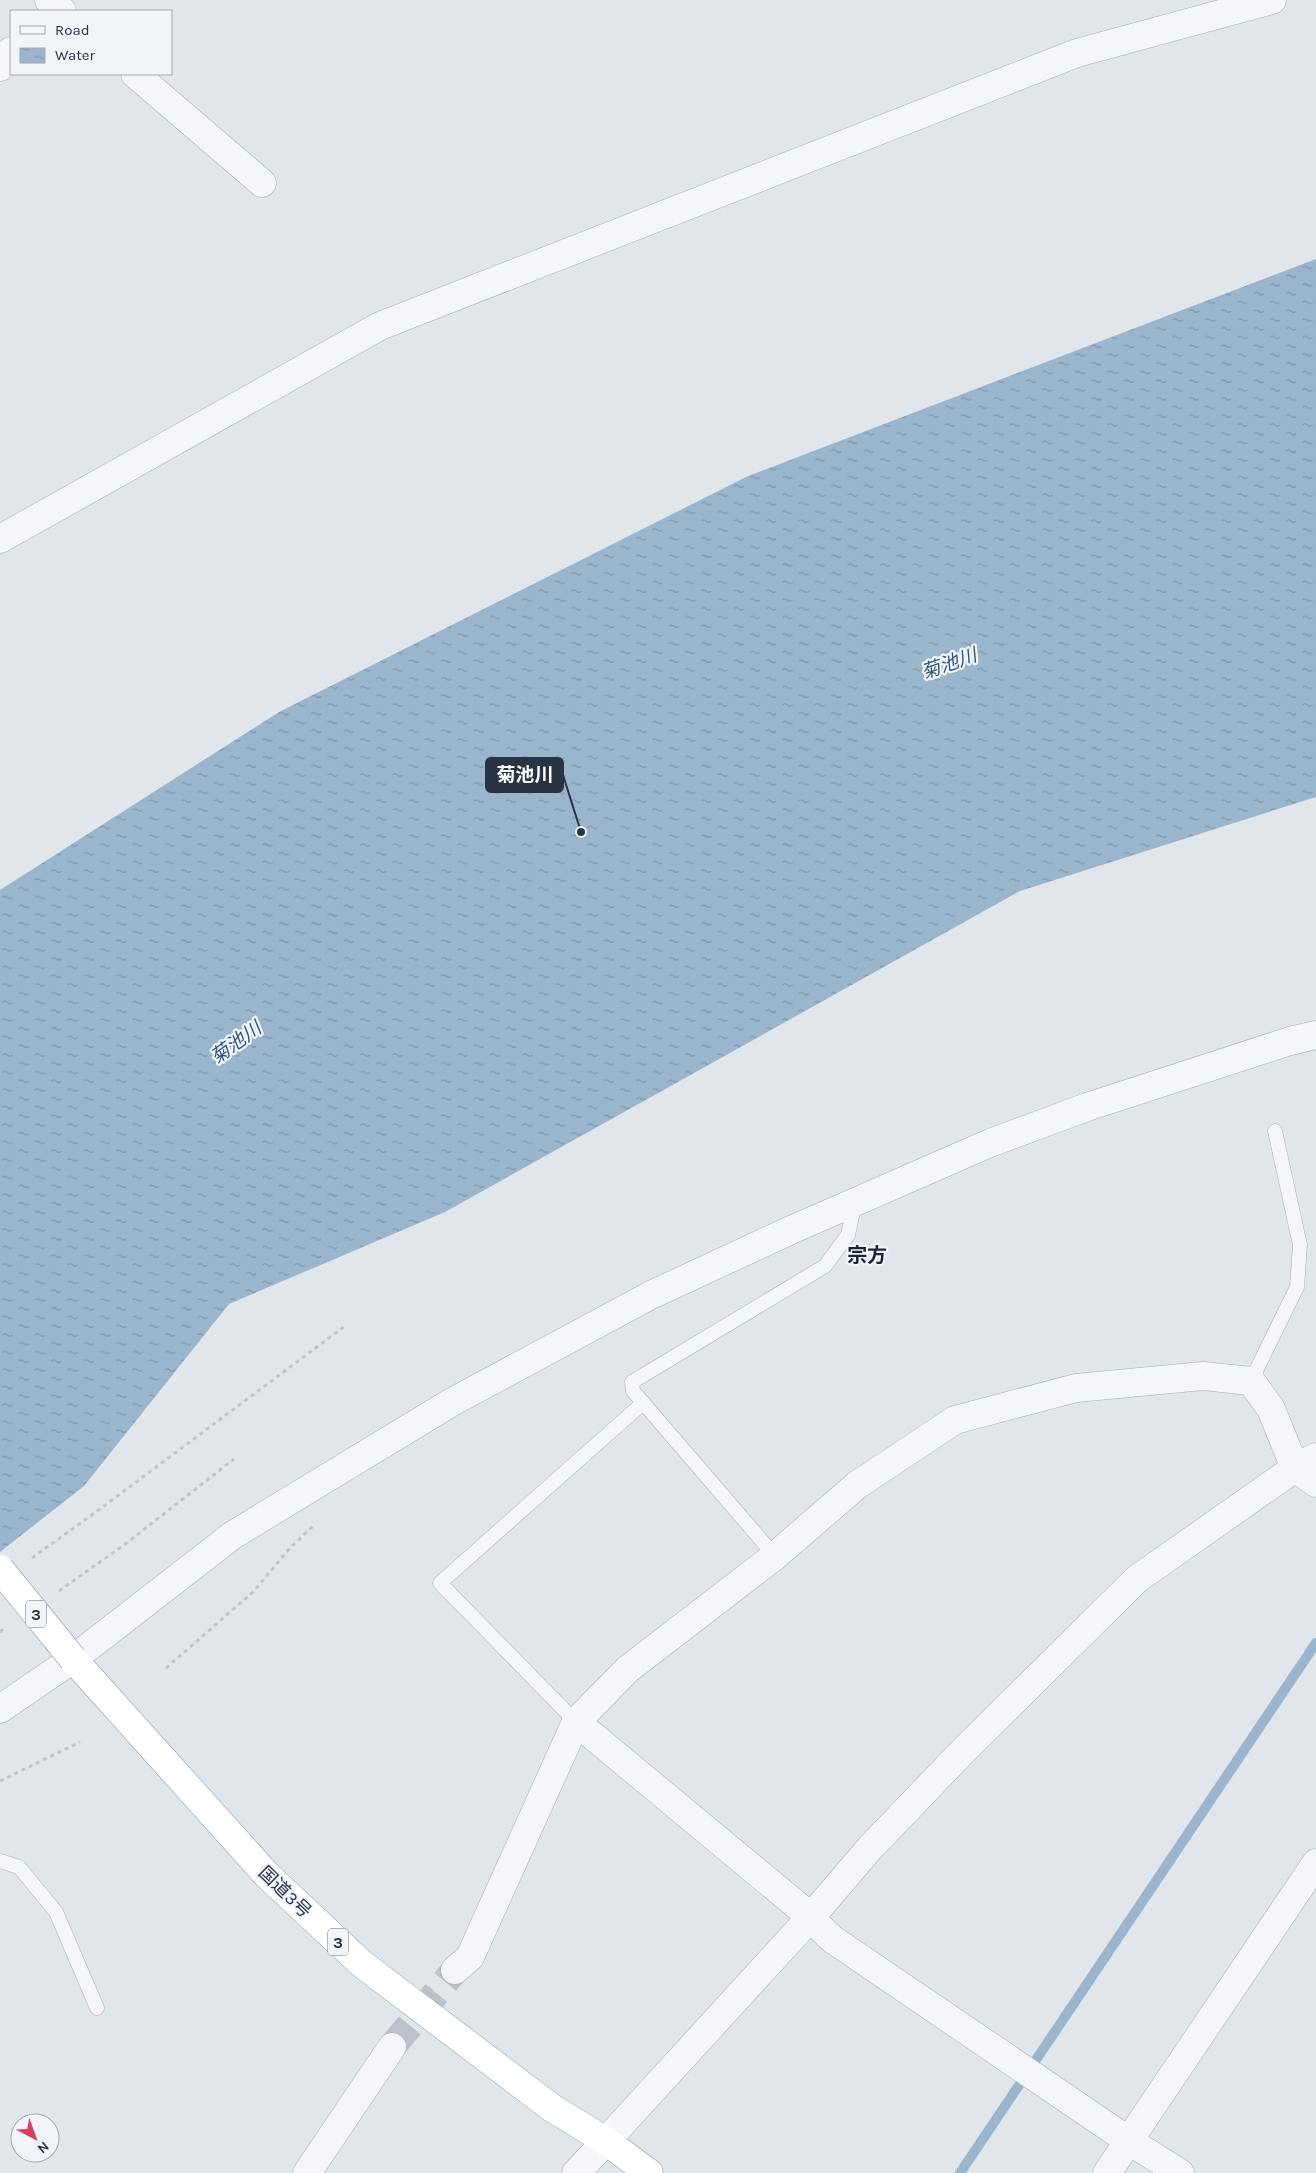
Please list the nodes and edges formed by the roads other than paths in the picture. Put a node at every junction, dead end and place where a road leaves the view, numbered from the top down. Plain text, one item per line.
1 (48, 0) edge
2 (1272, 0) edge
3 (39, 10) edge
4 (61, 10) edge
5 (10, 53) edge
6 (0, 68) edge
7 (136, 75) edge
8 (262, 183) dead end
9 (0, 539) edge
10 (1316, 1035) edge
11 (1275, 1131) dead end
12 (855, 1202) junction
13 (1251, 1381) junction
14 (643, 1403) junction
15 (1309, 1470) edge
16 (775, 1556) junction
17 (0, 1569) edge
18 (73, 1659) junction
19 (0, 1709) edge
20 (576, 1722) junction
21 (0, 1861) edge
22 (1316, 1863) edge
23 (810, 1918) junction
24 (455, 1970) tunnel mouth
25 (97, 2008) dead end
26 (392, 2047) tunnel mouth
27 (606, 2141) junction
28 (1129, 2141) junction
29 (307, 2173) edge
30 (576, 2173) edge
31 (649, 2173) edge
32 (1107, 2173) edge
33 (1180, 2173) edge

1 - 3 street
1 - 4 street
2 - 9 street
5 - 6 street
7 - 8 street
10 - 12 street
11 - 13 lane
12 - 14 lane
12 - 18 street
13 - 15 street
13 - 16 street
14 - 16 lane
14 - 20 lane
15 - 23 street
16 - 20 street
17 - 18 highway, 国道3号 / 3, bridge
18 - 19 street
18 - 27 highway, 国道3号 / 3
20 - 23 street
20 - 24 street
21 - 25 lane
22 - 28 street
23 - 27 street
23 - 28 street
26 - 29 street
27 - 30 street
27 - 31 highway, 国道3号 / 3
28 - 32 street
28 - 33 street

